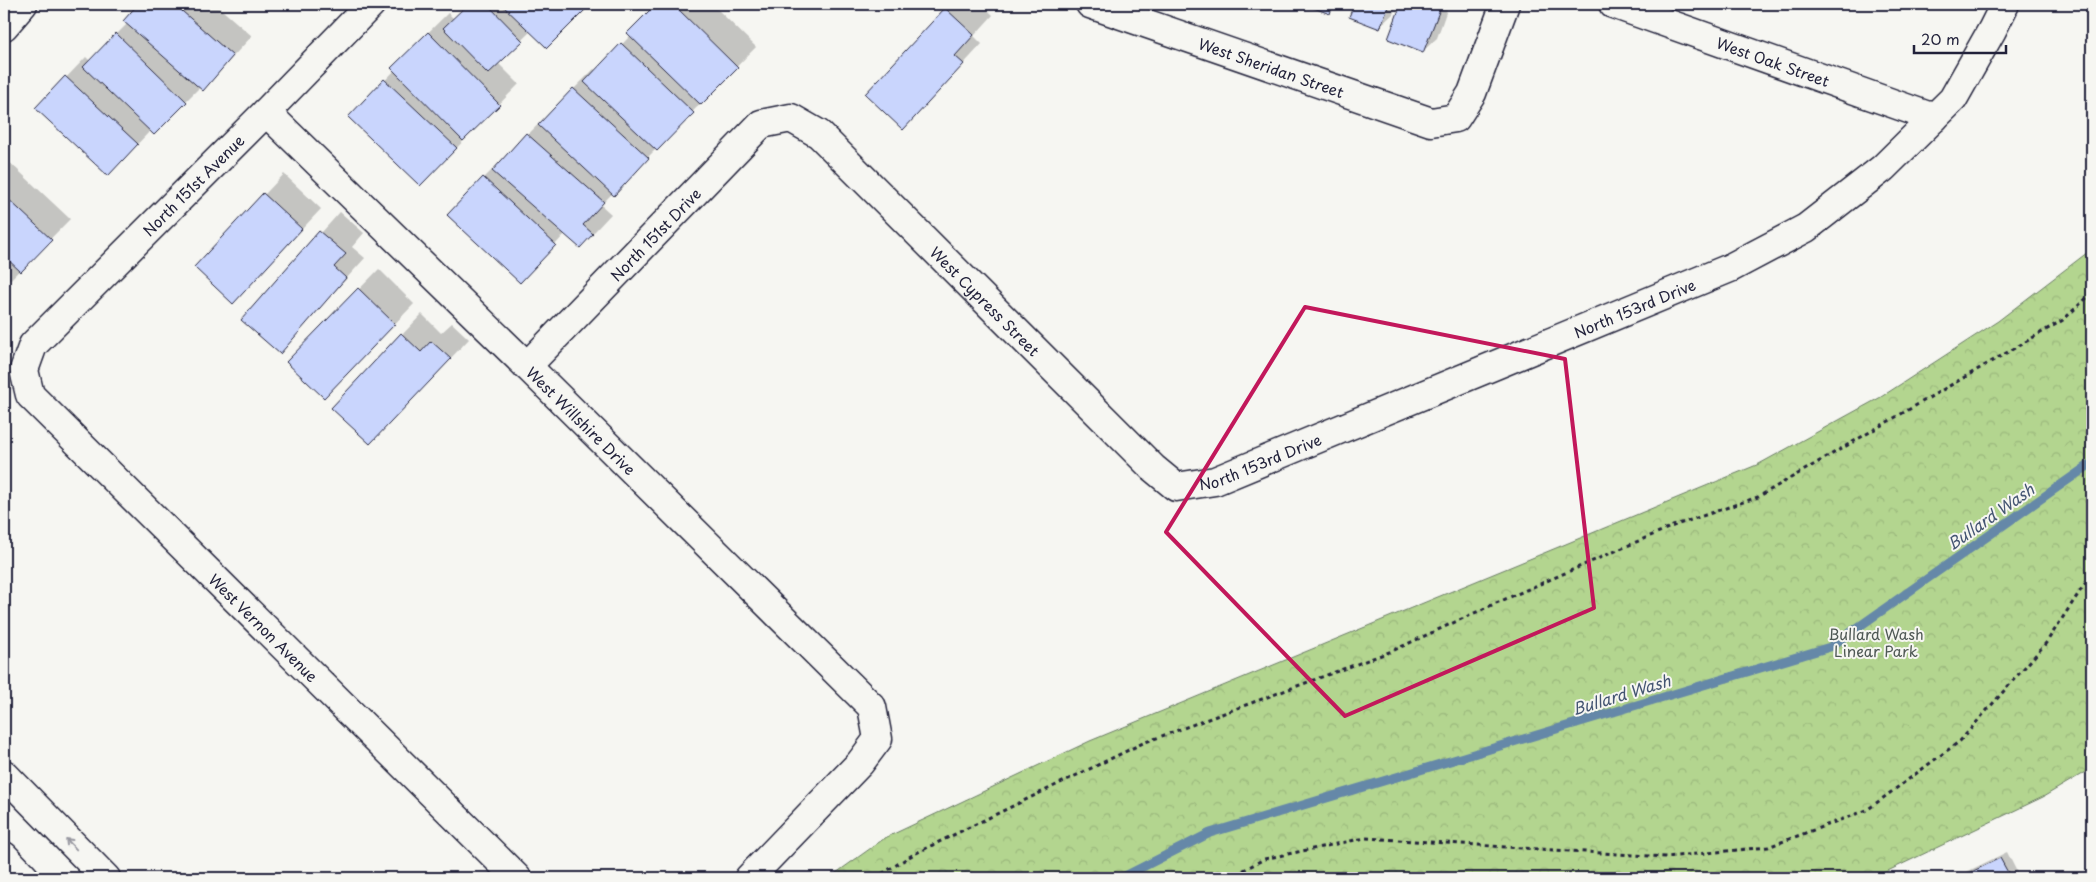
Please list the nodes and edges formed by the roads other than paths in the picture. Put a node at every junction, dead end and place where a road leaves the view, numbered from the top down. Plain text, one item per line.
1 (23, 4) edge
2 (370, 4) edge
3 (1090, 4) edge
4 (1505, 4) edge
5 (1613, 4) edge
6 (2005, 4) edge
7 (4, 26) edge
8 (266, 112) junction
9 (791, 118) joint
10 (1934, 118) junction
11 (527, 366) junction
12 (24, 370) joint
13 (1176, 487) joint
14 (4, 774) edge
15 (4, 856) edge
16 (25, 878) edge
17 (106, 878) edge
18 (518, 878) edge
19 (749, 878) edge

1 - 7 street
2 - 8 street, North 151st Avenue
3 - 4 street, West Sheridan Street
5 - 10 street, West Oak Street
6 - 10 street, North 153rd Drive
8 - 11 street, West Willshire Drive
8 - 12 street, North 151st Avenue
9 - 11 street, North 151st Drive
9 - 13 street, West Cypress Street
10 - 13 street, North 153rd Drive
11 - 19 street, West Willshire Drive
12 - 18 street, West Vernon Avenue
17 -> 14 street
15 - 16 street

